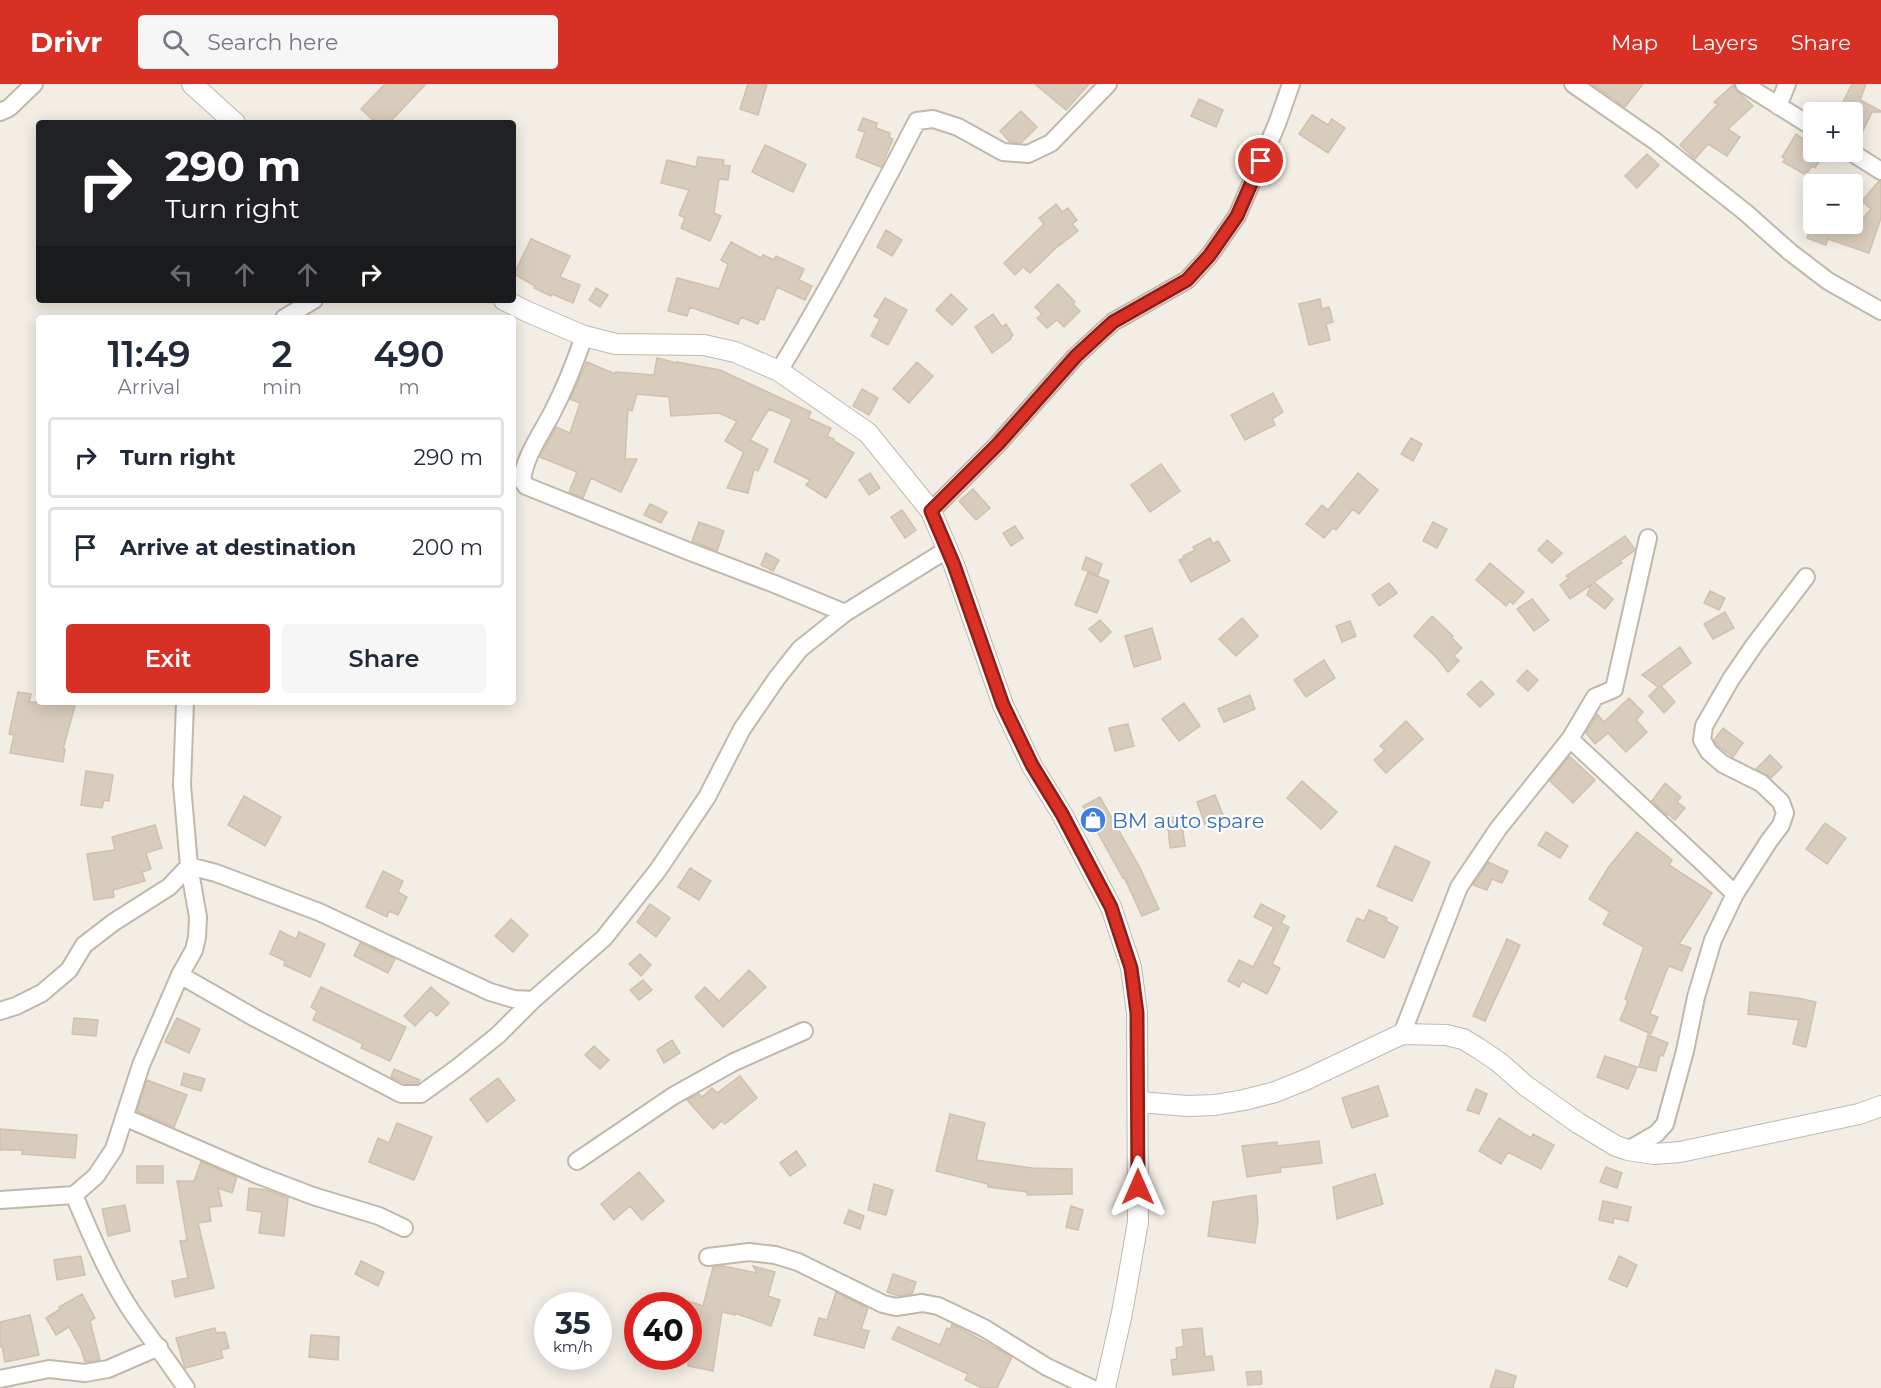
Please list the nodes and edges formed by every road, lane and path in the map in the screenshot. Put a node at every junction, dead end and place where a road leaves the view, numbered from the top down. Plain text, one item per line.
1 (34, 84) edge
2 (192, 84) edge
3 (1108, 84) edge
4 (1291, 84) edge
5 (1574, 84) edge
6 (1744, 84) edge
7 (1787, 84) edge
8 (1778, 106) junction
9 (0, 112) edge
10 (232, 120) edge
11 (1803, 121) edge
12 (1863, 160) edge
13 (1881, 171) edge
14 (309, 303) edge
15 (510, 303) edge
16 (1881, 311) edge
17 (290, 315) edge
18 (584, 336) junction
19 (779, 371) junction
20 (931, 511) junction
21 (1648, 538) dead end
22 (948, 549) junction
23 (1806, 577) dead end
24 (845, 613) junction
25 (185, 705) edge
26 (1570, 739) junction
27 (189, 866) junction
28 (1735, 894) junction
29 (180, 975) junction
30 (532, 1000) junction
31 (0, 1011) edge
32 (804, 1031) dead end
33 (1402, 1034) junction
34 (1139, 1102) junction
35 (1881, 1106) edge
36 (124, 1117) junction
37 (1628, 1150) junction
38 (578, 1161) dead end
39 (74, 1195) junction
40 (0, 1200) edge
41 (404, 1228) dead end
42 (708, 1257) dead end
43 (159, 1347) junction
44 (0, 1379) edge
45 (186, 1388) edge
46 (1092, 1388) edge
47 (1105, 1388) edge

1 - 9 street
2 - 10 street
3 - 19 street
4 - 20 street
5 - 16 street
6 - 8 street
7 - 8 street
8 - 11 street
12 - 13 street
14 - 17 street
15 - 18 street
18 - 19 street
18 - 24 street
19 - 20 street
20 - 22 street
21 - 26 street
22 - 24 street
22 - 34 street
23 - 28 street
24 - 30 street
25 - 27 street
26 - 28 street
26 - 33 street
27 - 29 street
27 - 30 street
27 - 31 street
28 - 37 street
29 - 30 street
29 - 36 street
32 - 38 street
33 - 34 street
33 - 37 street
34 - 47 street
35 - 37 street
36 - 39 street
36 - 41 street
39 - 40 street
39 - 43 street
42 - 46 street
43 - 44 street
43 - 45 street

